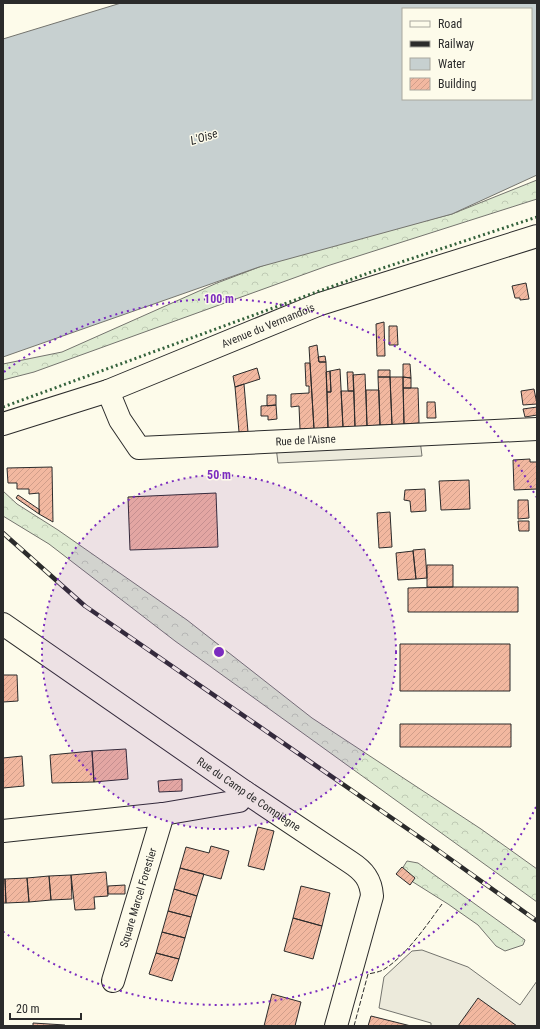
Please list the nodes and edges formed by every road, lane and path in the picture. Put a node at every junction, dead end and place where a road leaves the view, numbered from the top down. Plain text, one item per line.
1 (537, 236) edge
2 (108, 391) junction
3 (3, 424) edge
4 (537, 429) edge
5 (3, 624) edge
6 (245, 792) junction
7 (163, 814) junction
8 (3, 830) edge
9 (113, 981) dead end
10 (336, 1026) edge

1 - 2 street, Avenue du Vermandois
2 - 3 street, Avenue du Vermandois
2 - 4 street, Rue de l'Aisne
5 - 6 street, Rue du Camp de Compiègne
6 - 7 street
6 - 10 street, Rue du Camp de Compiègne
7 - 8 street
7 - 9 street, Square Marcel Forestier

